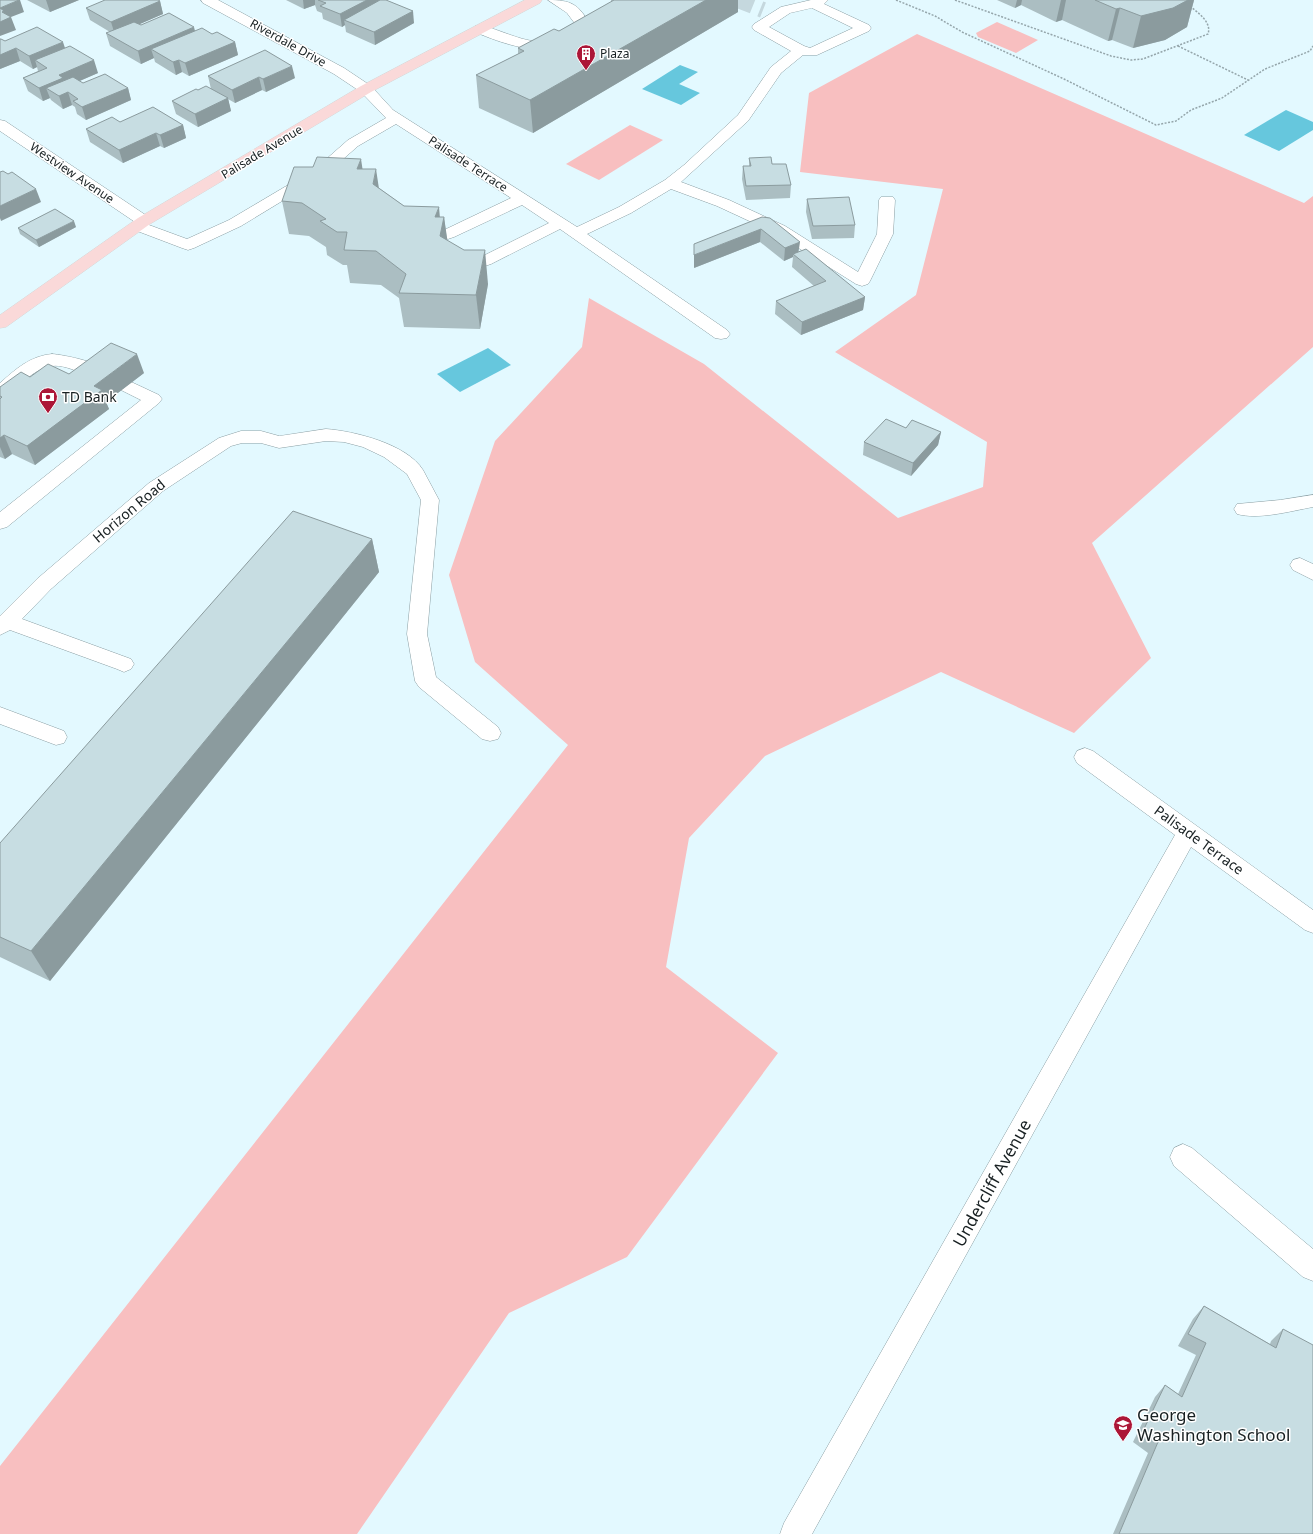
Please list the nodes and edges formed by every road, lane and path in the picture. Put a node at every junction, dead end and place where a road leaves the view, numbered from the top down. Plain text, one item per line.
1 (208, 0) edge
2 (535, 0) edge
3 (554, 0) edge
4 (896, 0) edge
5 (955, 0) edge
6 (818, 2) edge
7 (1188, 5) dead end
8 (763, 10) tunnel mouth
9 (777, 15) junction
10 (480, 29) junction
11 (1178, 46) junction
12 (1313, 46) edge
13 (800, 50) junction
14 (1248, 80) junction
15 (366, 89) junction
16 (396, 118) junction
17 (0, 124) edge
18 (670, 183) junction
19 (522, 199) junction
20 (887, 200) dead end
21 (141, 224) junction
22 (560, 224) junction
23 (576, 233) junction
24 (448, 234) dead end
25 (485, 261) dead end
26 (0, 323) edge
27 (721, 334) dead end
28 (102, 374) edge
29 (127, 386) edge
30 (0, 392) edge
31 (1313, 501) edge
32 (1244, 509) dead end
33 (0, 522) edge
34 (4, 624) edge
35 (124, 664) dead end
36 (0, 715) edge
37 (490, 733) dead end
38 (56, 737) dead end
39 (1085, 757) dead end
40 (1188, 832) junction
41 (1313, 923) edge
42 (1183, 1157) dead end
43 (1313, 1267) edge
44 (796, 1534) edge

1 - 15 street, Riverdale Drive
2 - 10 main road, Palisade Avenue
3 - 10 street
4 - 14 path
5 - 11 path
6 - 9 street
6 - 13 street
7 - 11 path
8 - 9 street
9 - 13 street
10 - 15 main road, Palisade Avenue
11 - 14 path
12 - 14 path
13 - 18 street
15 - 16 street, Palisade Terrace
15 - 21 main road, Palisade Avenue
16 - 19 street, Palisade Terrace
16 - 21 street, Westview Avenue
17 - 21 street, Westview Avenue
18 - 20 street
18 - 23 street
19 - 22 street, Palisade Terrace
19 - 24 street
21 - 26 main road, Palisade Avenue
22 - 23 street, Palisade Terrace
22 - 25 street
23 - 27 street, Palisade Terrace
28 - 30 street
29 - 33 street
31 - 32 street
34 - 35 street
34 - 37 street, Horizon Road
36 - 38 street
39 - 40 street, Palisade Terrace
40 - 41 street, Palisade Terrace
40 - 44 street, Undercliff Avenue
42 - 43 street

